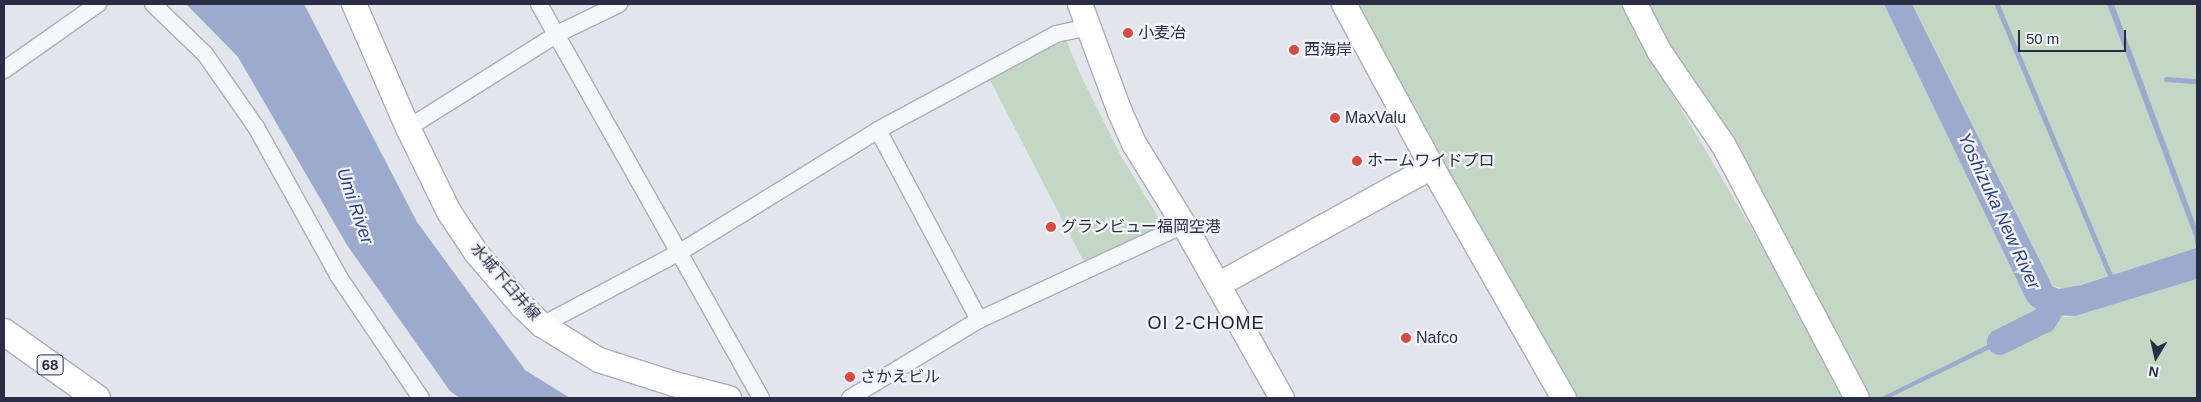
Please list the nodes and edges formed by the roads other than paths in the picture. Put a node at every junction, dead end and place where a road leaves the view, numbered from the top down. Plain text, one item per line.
1 (98, 4) edge
2 (153, 4) edge
3 (354, 4) edge
4 (539, 4) edge
5 (619, 4) edge
6 (1080, 4) edge
7 (1344, 4) edge
8 (1636, 4) edge
9 (1088, 27) junction
10 (557, 34) junction
11 (4, 70) edge
12 (408, 128) junction
13 (878, 130) junction
14 (1432, 167) junction
15 (1184, 225) junction
16 (680, 252) junction
17 (1218, 285) junction
18 (979, 320) junction
19 (542, 324) junction
20 (4, 332) edge
21 (97, 398) edge
22 (420, 398) edge
23 (729, 398) edge
24 (761, 398) edge
25 (850, 398) edge
26 (1282, 398) edge
27 (1564, 398) edge
28 (1857, 398) edge

1 - 11 street
2 - 22 street
3 - 12 street, 水城下臼井線
4 - 10 street
5 - 10 street
6 - 9 street
7 - 14 street
8 - 28 street
9 - 13 street
9 - 15 street
10 - 12 street
10 - 16 street
12 - 19 street, 水城下臼井線
13 - 16 street
13 - 18 street
14 - 17 street
14 - 27 street
15 - 17 street
15 - 18 street
16 - 19 street
16 - 24 street
17 - 26 street
18 - 25 street
19 - 23 street, 水城下臼井線
20 - 21 main road, 68

